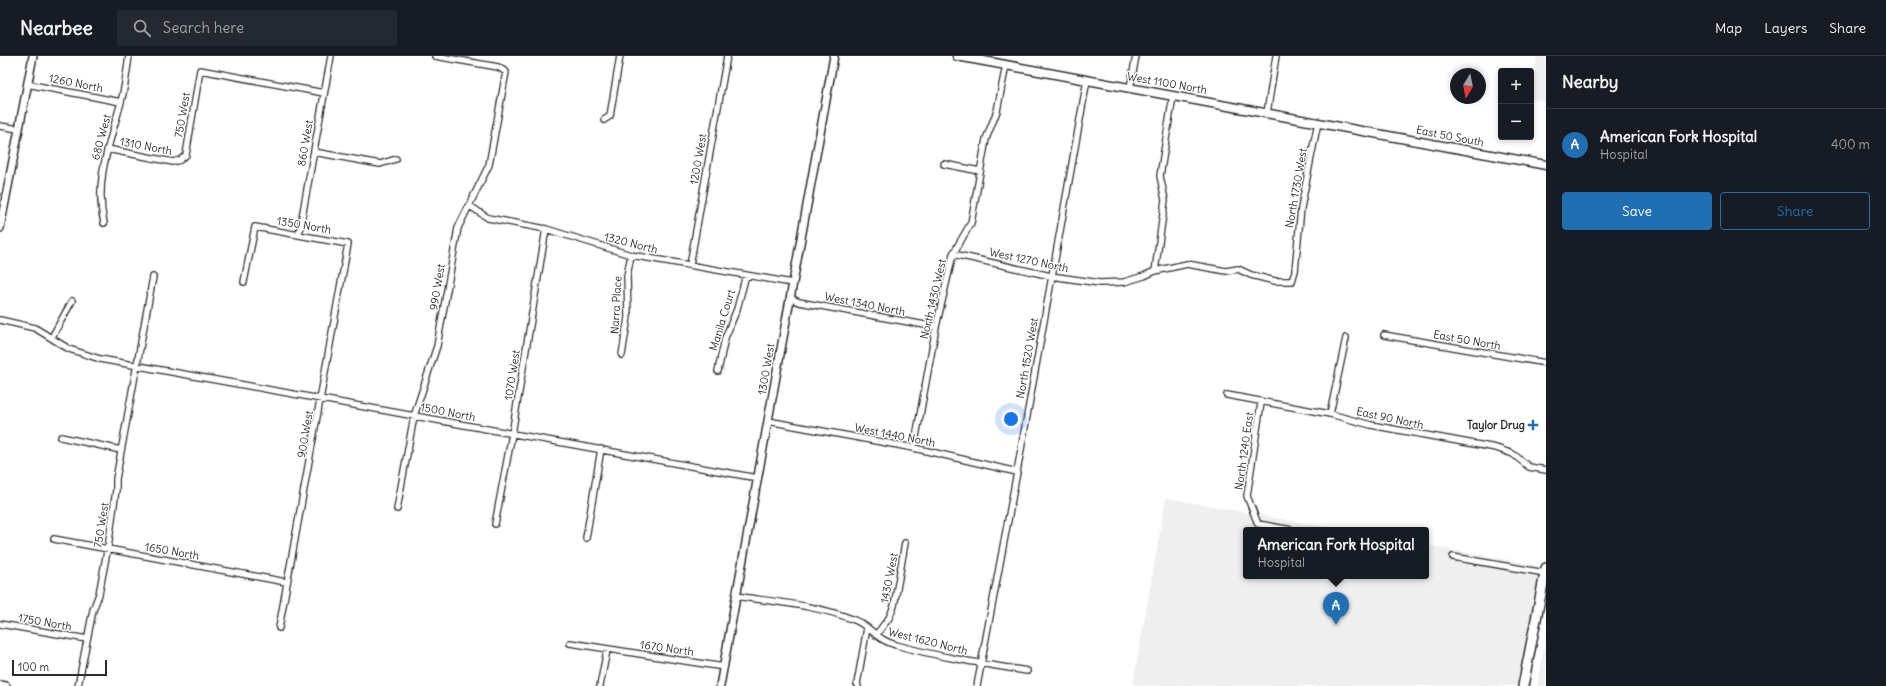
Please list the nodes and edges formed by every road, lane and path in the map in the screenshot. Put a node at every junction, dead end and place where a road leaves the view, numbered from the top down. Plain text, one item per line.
1 (32, 56) edge
2 (129, 56) edge
3 (331, 56) edge
4 (435, 56) edge
5 (620, 56) edge
6 (726, 56) edge
7 (834, 56) edge
8 (957, 56) edge
9 (1136, 56) edge
10 (1276, 56) edge
11 (1006, 65) junction
12 (1087, 80) junction
13 (27, 84) junction
14 (1130, 88) junction
15 (324, 94) junction
16 (1173, 96) junction
17 (121, 102) junction
18 (1267, 113) junction
19 (604, 120) dead end
20 (1318, 122) junction
21 (0, 126) edge
22 (19, 130) junction
23 (1373, 133) joint
24 (107, 149) junction
25 (314, 152) junction
26 (396, 159) dead end
27 (180, 160) joint
28 (944, 164) dead end
29 (1546, 166) edge
30 (980, 171) junction
31 (470, 206) junction
32 (104, 223) dead end
33 (0, 228) edge
34 (546, 229) junction
35 (299, 234) junction
36 (348, 244) joint
37 (953, 254) junction
38 (631, 255) junction
39 (690, 265) junction
40 (1155, 270) junction
41 (746, 275) junction
42 (1051, 276) junction
43 (153, 277) dead end
44 (1292, 281) joint
45 (244, 282) dead end
46 (792, 283) junction
47 (790, 298) junction
48 (72, 301) dead end
49 (0, 320) edge
50 (936, 327) junction
51 (1384, 335) dead end
52 (52, 337) junction
53 (1346, 338) dead end
54 (622, 355) dead end
55 (1546, 363) edge
56 (136, 366) junction
57 (718, 371) dead end
58 (1227, 395) dead end
59 (321, 400) junction
60 (1261, 403) junction
61 (1330, 414) junction
62 (414, 416) junction
63 (768, 421) junction
64 (512, 434) junction
65 (61, 437) dead end
66 (914, 448) junction
67 (601, 449) junction
68 (121, 450) junction
69 (1546, 470) edge
70 (1017, 472) junction
71 (757, 478) junction
72 (397, 509) dead end
73 (495, 524) dead end
74 (1275, 527) edge
75 (586, 538) dead end
76 (54, 540) dead end
77 (905, 542) dead end
78 (108, 549) junction
79 (1453, 557) dead end
80 (1546, 571) edge
81 (286, 582) junction
82 (736, 596) junction
83 (0, 624) edge
84 (279, 628) dead end
85 (867, 628) junction
86 (876, 635) junction
87 (87, 639) junction
88 (570, 643) dead end
89 (607, 650) junction
90 (981, 664) junction
91 (724, 667) junction
92 (1028, 671) dead end
93 (0, 685) edge
94 (6, 686) edge
95 (78, 686) edge
96 (600, 686) edge
97 (720, 686) edge
98 (858, 686) edge
99 (977, 686) edge
100 (1523, 686) edge

1 - 13 street
2 - 17 street, 680 West
3 - 15 street, 860 West
4 - 31 street, 990 West
5 - 19 street
6 - 39 street, 1200 West
7 - 46 street, 1300 West
8 - 11 main road, West 1100 North
9 - 14 street
10 - 18 street
11 - 12 main road, West 1100 North
11 - 30 street, North 1430 West
12 - 14 main road, West 1100 North
12 - 42 street, North 1520 West
13 - 17 street, 1260 North
13 - 22 street
14 - 16 main road, West 1100 North
15 - 25 street, 860 West
15 - 27 street, 750 West
16 - 18 main road, West 1100 North
16 - 40 street
17 - 24 street, 680 West
18 - 20 main road, West 1100 North
20 - 23 main road, West 1100 North
20 - 44 street, North 1730 West
21 - 22 street
22 - 33 street
23 - 29 main road, East 50 South
24 - 27 street, 1310 North
24 - 32 street, 680 West
25 - 26 street
25 - 35 street, 860 West
28 - 30 street
30 - 37 street, North 1430 West
31 - 34 street, 1320 North
31 - 62 street, 990 West
34 - 38 street, 1320 North
34 - 64 street, 1070 West
35 - 36 street, 1350 North
35 - 45 street, 1350 North
36 - 59 street, 900 West
37 - 42 street, West 1270 North
37 - 50 street, North 1430 West
38 - 39 street, 1320 North
38 - 54 street, Narra Place
39 - 41 street, 1320 North
40 - 42 street, West 1270 North
40 - 44 street, West 1270 North
41 - 46 street, 1320 North
41 - 57 street, Manila Court
42 - 70 street, North 1520 West
43 - 56 street, 750 West
46 - 47 street, 1300 West
47 - 50 street, West 1340 North
47 - 63 street, 1300 West
48 - 52 street
49 - 52 street, 1500 North
50 - 66 street, North 1430 West
51 - 55 street, East 50 North
52 - 56 street, 1500 North
53 - 61 street
56 - 59 street, 1500 North
56 - 68 street, 750 West
58 - 60 street, East 90 North
59 - 62 street, 1500 North
59 - 81 street, 900 West
60 - 61 street, East 90 North
60 - 74 street, North 1240 East
61 - 69 street, East 90 North
62 - 64 street, 1500 North
62 - 72 street, 990 West
63 - 66 street, West 1440 North
63 - 71 street, 1300 West
64 - 67 street, 1500 North
64 - 73 street, 1070 West
65 - 68 street
66 - 70 street, West 1440 North
67 - 71 street, 1500 North
67 - 75 street
68 - 78 street, 750 West
70 - 90 street, North 1520 West
71 - 82 street, 1300 West
76 - 78 street, 1650 North
77 - 86 street, 1430 West
78 - 81 street, 1650 North
78 - 87 street, 750 West
79 - 80 street
80 - 100 main road
81 - 84 street, 900 West
82 - 85 street, West 1620 North
82 - 91 street, 1300 West
83 - 87 street, 1750 North
85 - 86 street, West 1620 North
85 - 98 street
86 - 90 street, West 1620 North
87 - 95 street, 750 West
88 - 89 street, 1670 North
89 - 91 street, 1670 North
89 - 96 street
90 - 92 street, West 1620 North
90 - 99 street, North 1520 West
91 - 97 street, 1300 West
93 - 94 street

